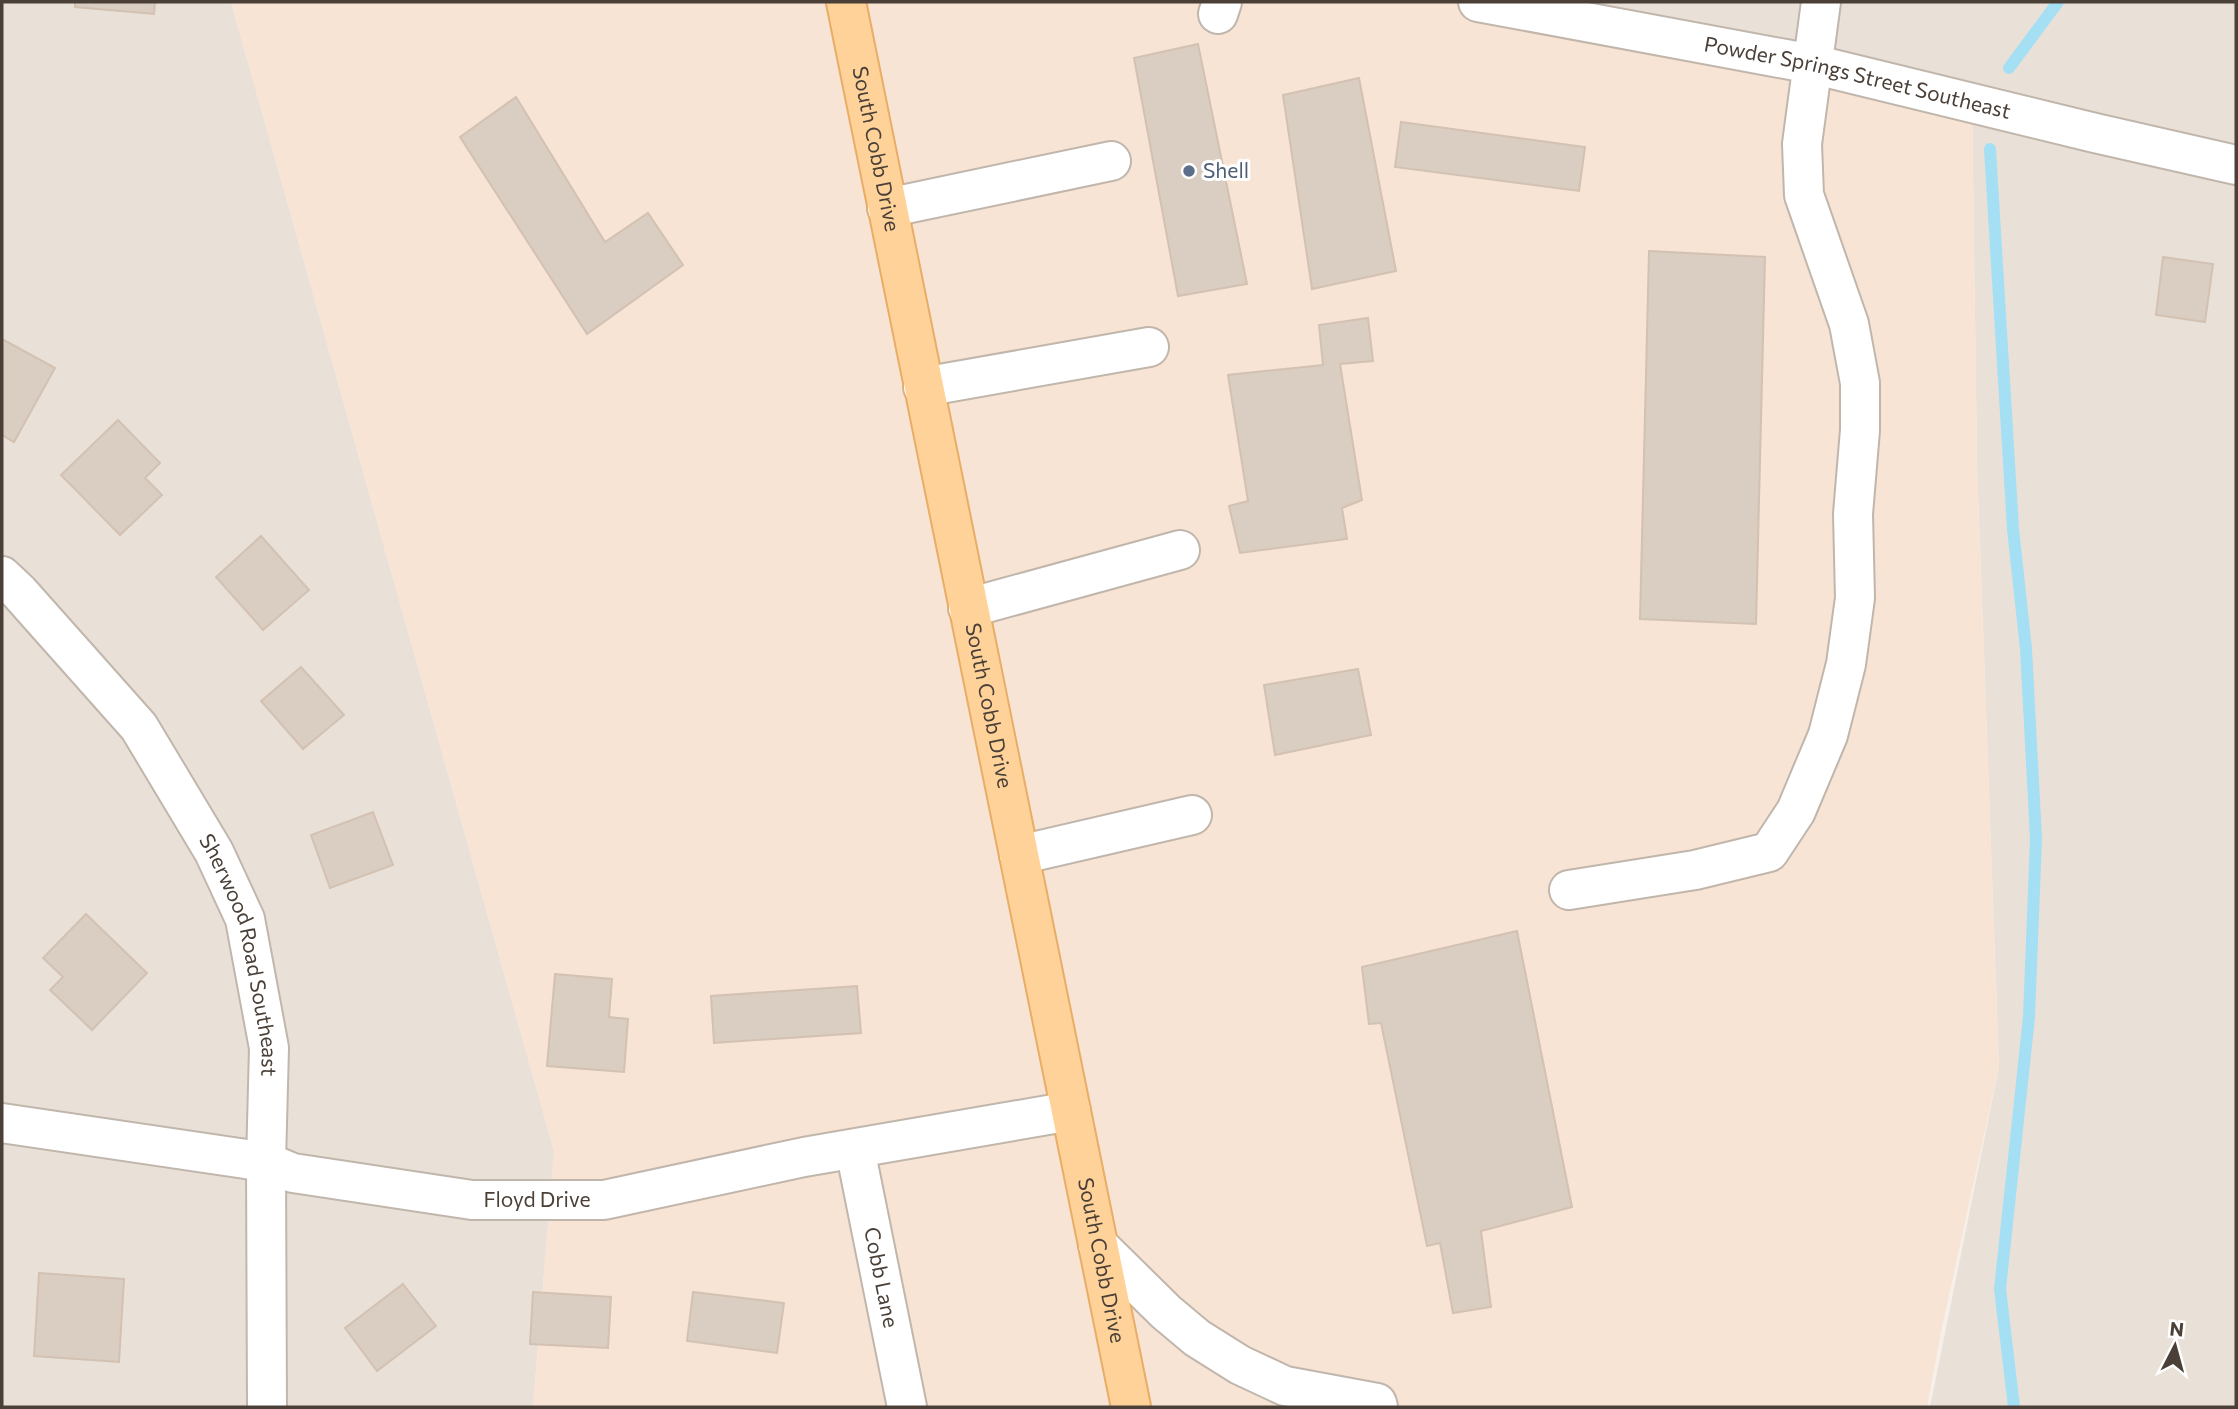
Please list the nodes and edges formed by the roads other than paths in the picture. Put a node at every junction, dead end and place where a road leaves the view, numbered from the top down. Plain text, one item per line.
1 (846, 2) edge
2 (1478, 2) edge
3 (1821, 2) edge
4 (1531, 6) edge
5 (1812, 64) junction
6 (1111, 161) dead end
7 (2236, 164) edge
8 (887, 208) junction
9 (1149, 347) dead end
10 (923, 387) junction
11 (1181, 550) dead end
12 (2, 576) edge
13 (968, 608) junction
14 (1192, 815) dead end
15 (1019, 855) junction
16 (1569, 890) dead end
17 (1071, 1111) junction
18 (2, 1123) edge
19 (855, 1149) junction
20 (266, 1162) junction
21 (1098, 1245) junction
22 (1375, 1404) edge
23 (267, 1407) edge
24 (907, 1407) edge
25 (1130, 1407) edge

1 - 8 main road, South Cobb Drive
2 - 4 street, Powder Springs Street Southeast
3 - 5 street
4 - 5 street, Powder Springs Street Southeast
5 - 7 street, Powder Springs Street Southeast
5 - 16 street
6 - 8 street
8 - 10 main road, South Cobb Drive
9 - 10 street
10 - 13 main road, South Cobb Drive
11 - 13 street
12 - 20 street, Sherwood Road Southeast
13 - 15 main road, South Cobb Drive
14 - 15 street
15 - 17 main road, South Cobb Drive
17 - 19 street, Floyd Drive
17 - 21 main road, South Cobb Drive
18 - 20 street, Floyd Drive
19 - 20 street, Floyd Drive
19 - 24 street, Cobb Lane
20 - 23 street, Sherwood Road Southeast
21 - 22 street
21 - 25 main road, South Cobb Drive

